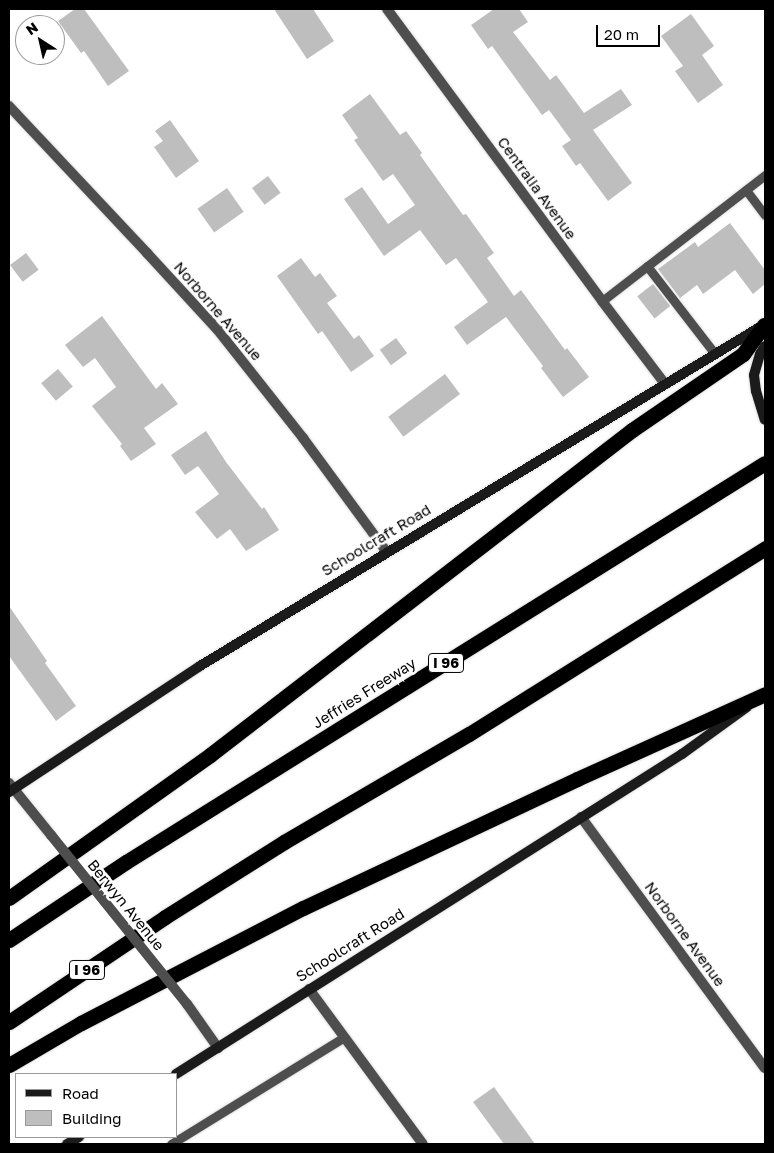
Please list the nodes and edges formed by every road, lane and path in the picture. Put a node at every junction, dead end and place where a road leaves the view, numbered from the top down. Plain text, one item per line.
1 (387, 9) edge
2 (9, 106) edge
3 (765, 175) edge
4 (746, 190) junction
5 (765, 214) edge
6 (648, 266) junction
7 (602, 302) junction
8 (764, 324) edge
9 (765, 346) edge
10 (715, 354) junction
11 (665, 384) junction
12 (763, 416) edge
13 (765, 463) edge
14 (765, 548) edge
15 (386, 552) junction
16 (765, 694) edge
17 (10, 788) edge
18 (580, 817) junction
19 (9, 898) edge
20 (9, 940) edge
21 (308, 989) junction
22 (9, 1022) edge
23 (344, 1037) junction
24 (218, 1048) junction
25 (9, 1065) edge
26 (765, 1068) edge
27 (178, 1073) edge
28 (171, 1144) edge
29 (423, 1144) edge

1 - 7 street, Centralia Avenue
2 - 15 street, Norborne Avenue
3 - 4 lane
4 - 5 lane
4 - 6 lane
6 - 7 lane
6 - 10 lane
7 - 11 street, Centralia Avenue
8 - 10 main road, Schoolcraft Road
8 - 19 highway
9 - 12 main road
10 - 11 main road, Schoolcraft Road
11 - 15 main road, Schoolcraft Road
13 - 20 highway, Jeffries Freeway / I 96
14 - 22 highway, I 96
15 - 17 main road, Schoolcraft Road
16 - 18 main road, Schoolcraft Road
16 - 25 highway
17 - 24 street, Berwyn Avenue, bridge
18 - 21 main road, Schoolcraft Road
18 - 26 street, Norborne Avenue
21 - 23 street
21 - 24 main road, Schoolcraft Road
23 - 28 lane
23 - 29 street
24 - 27 main road, Schoolcraft Road

